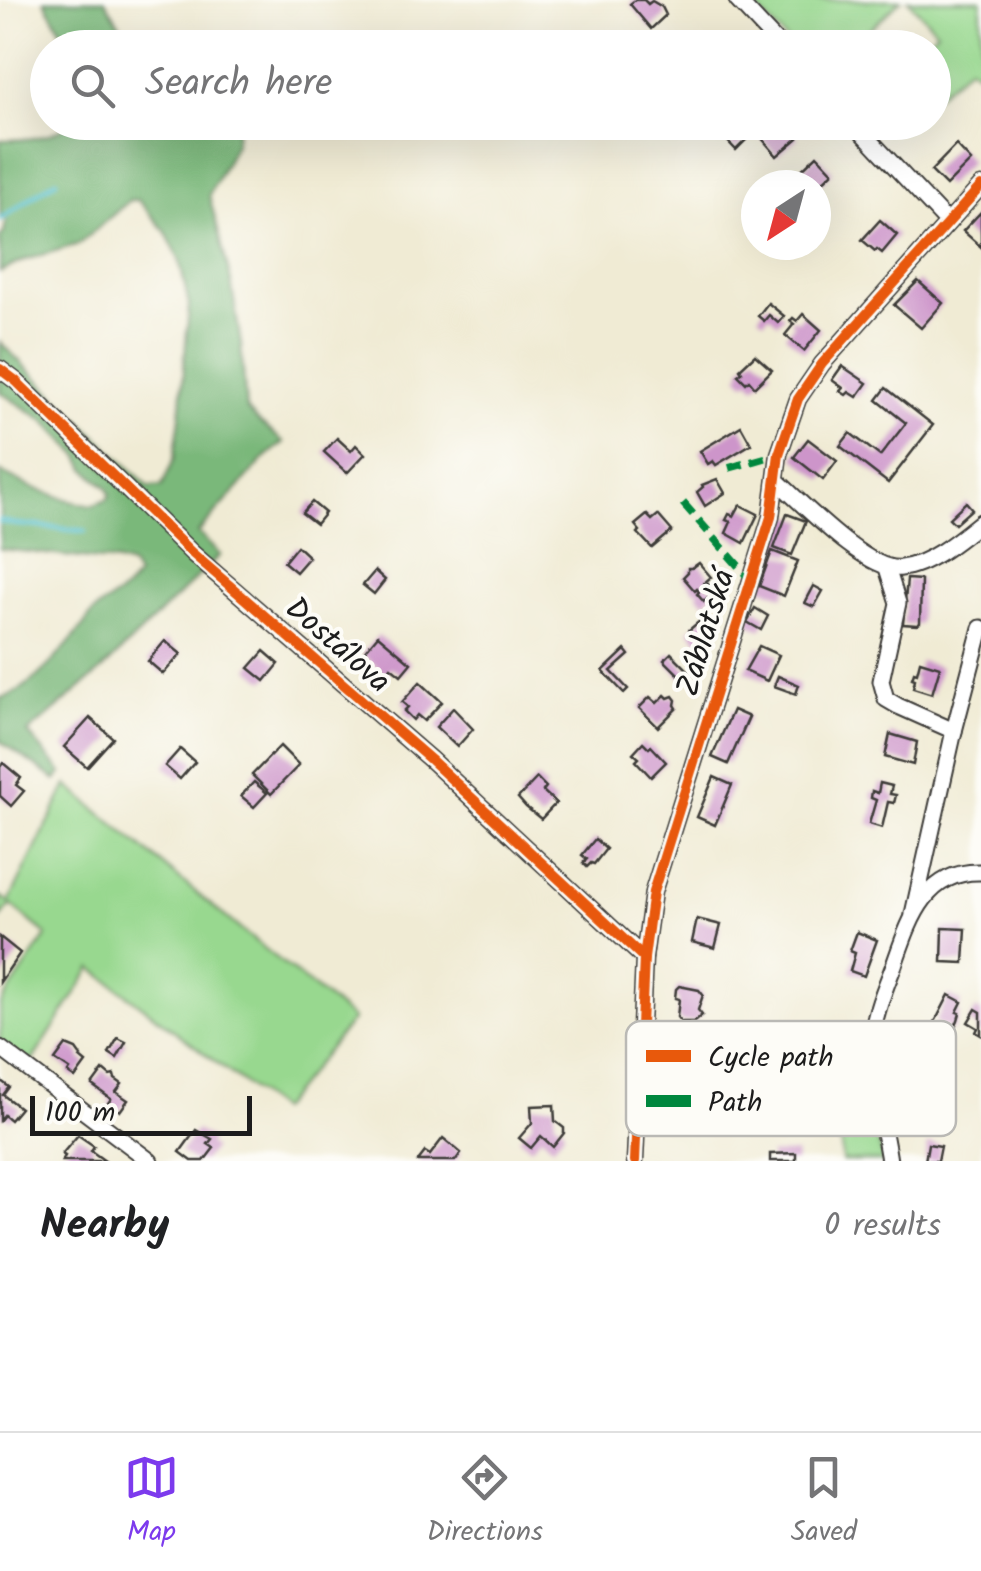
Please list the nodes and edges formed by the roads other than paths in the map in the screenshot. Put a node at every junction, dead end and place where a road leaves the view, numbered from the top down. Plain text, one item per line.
1 (737, 0) edge
2 (765, 30) edge
3 (870, 140) edge
4 (981, 186) edge
5 (947, 222) junction
6 (0, 369) edge
7 (777, 481) junction
8 (981, 522) edge
9 (887, 568) junction
10 (981, 628) edge
11 (954, 731) junction
12 (981, 872) edge
13 (913, 914) junction
14 (644, 958) junction
15 (641, 1021) edge
16 (876, 1021) edge
17 (0, 1048) edge
18 (636, 1136) edge
19 (885, 1136) edge
20 (150, 1161) edge
21 (635, 1161) edge
22 (890, 1161) edge

1 - 2 street
3 - 5 street
4 - 5 street, Záblatská
5 - 7 street, Záblatská
6 - 14 street, Dostálova
7 - 9 street
7 - 14 street, Záblatská
8 - 9 street
9 - 11 street
10 - 11 street
11 - 13 street
12 - 13 street
13 - 16 street
14 - 15 street, Záblatská
17 - 20 street
18 - 21 street, Záblatská
19 - 22 street

